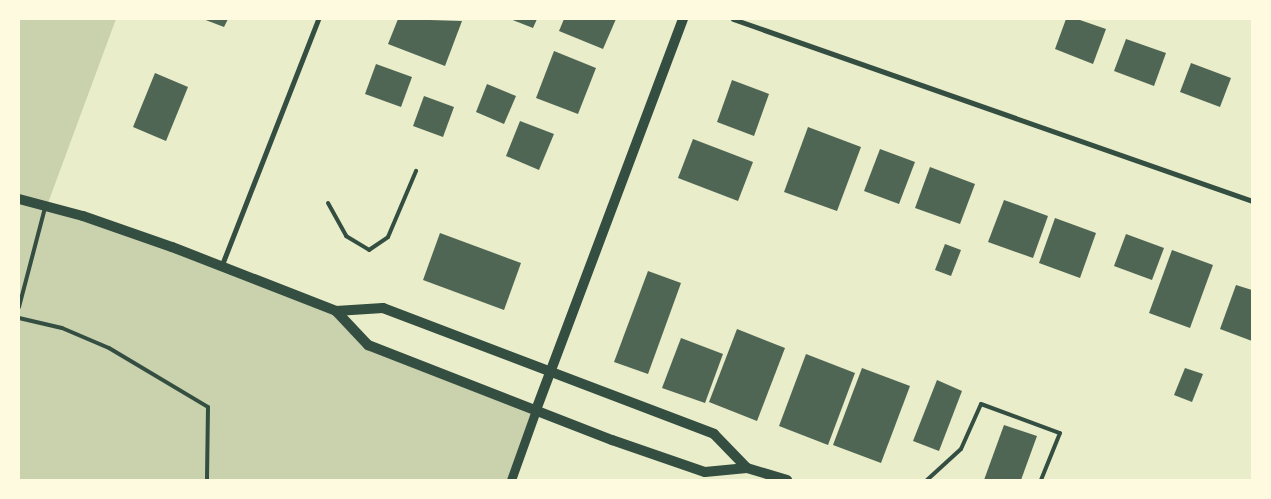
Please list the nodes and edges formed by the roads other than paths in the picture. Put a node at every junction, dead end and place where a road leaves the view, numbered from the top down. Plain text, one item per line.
1 (318, 19) edge
2 (683, 19) edge
3 (733, 19) edge
4 (416, 171) dead end
5 (19, 199) edge
6 (1252, 201) edge
7 (328, 203) dead end
8 (46, 206) junction
9 (221, 268) junction
10 (19, 307) edge
11 (336, 311) junction
12 (19, 318) edge
13 (551, 372) junction
14 (536, 410) junction
15 (747, 468) junction
16 (208, 480) edge
17 (511, 480) edge
18 (787, 480) edge
19 (927, 480) edge
20 (1041, 480) edge

1 - 9 street
2 - 13 main road
3 - 6 street
4 - 7 lane
5 - 8 main road
8 - 9 main road
8 - 10 lane
9 - 11 main road
11 - 13 main road
11 - 14 main road
12 - 16 lane
13 - 14 main road
13 - 15 main road
14 - 15 main road
14 - 17 street
15 - 18 main road
19 - 20 lane

